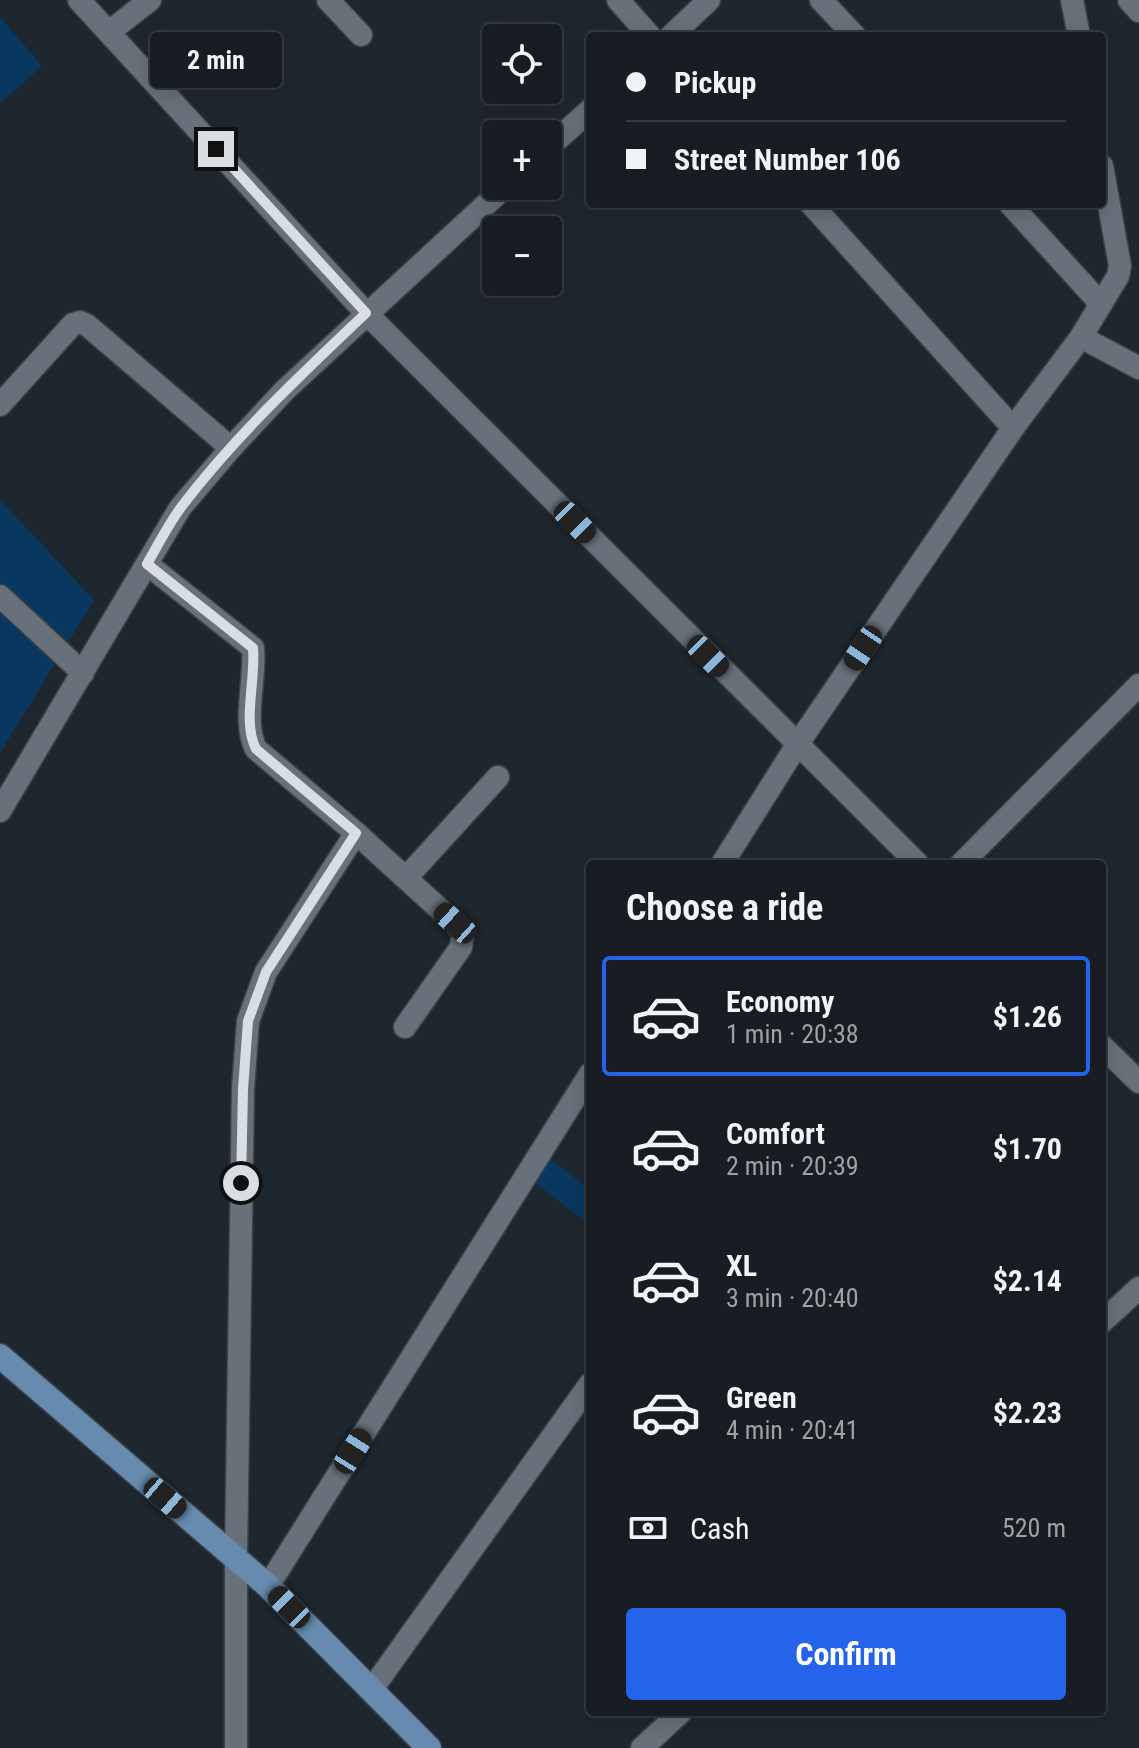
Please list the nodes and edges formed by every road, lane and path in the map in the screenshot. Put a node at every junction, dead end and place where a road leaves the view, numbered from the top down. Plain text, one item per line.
1 (79, 0) edge
2 (150, 0) edge
3 (328, 0) edge
4 (618, 0) edge
5 (709, 0) edge
6 (821, 0) edge
7 (1072, 0) edge
8 (1129, 0) edge
9 (1139, 11) edge
10 (109, 32) junction
11 (646, 32) edge
12 (675, 32) edge
13 (851, 32) edge
14 (1078, 32) edge
15 (361, 35) dead end
16 (586, 114) edge
17 (562, 135) edge
18 (1106, 188) edge
19 (491, 200) edge
20 (815, 208) edge
21 (1014, 208) edge
22 (1101, 304) junction
23 (366, 313) junction
24 (1081, 337) junction
25 (1139, 368) edge
26 (0, 405) edge
27 (1013, 428) junction
28 (231, 448) junction
29 (147, 564) junction
30 (0, 596) edge
31 (83, 673) junction
32 (1139, 685) edge
33 (797, 745) junction
34 (498, 777) dead end
35 (0, 811) edge
36 (356, 833) junction
37 (725, 860) edge
38 (914, 860) edge
39 (965, 860) edge
40 (406, 878) junction
41 (405, 1027) dead end
42 (1106, 1050) edge
43 (586, 1080) edge
44 (1139, 1082) edge
45 (1139, 1288) edge
46 (1106, 1318) edge
47 (0, 1356) edge
48 (586, 1390) edge
49 (236, 1558) junction
50 (268, 1586) junction
51 (372, 1689) junction
52 (677, 1716) edge
53 (236, 1748) edge
54 (429, 1748) edge
55 (642, 1748) edge

1 - 10 street
2 - 10 street
3 - 15 street
4 - 11 street
5 - 12 street
6 - 13 street
7 - 14 street
8 - 9 street
10 - 23 street
16 - 17 street
18 - 22 street
19 - 23 street
20 - 27 street
21 - 22 street
22 - 24 street
23 - 28 street
23 - 33 street
24 - 25 street
24 - 27 street
26 - 28 street
27 - 33 street
28 - 29 street
29 - 31 street
29 - 36 street
30 - 31 street
31 - 35 street
32 - 39 street
33 - 37 street
33 - 38 street
34 - 40 street
36 - 40 street
36 - 49 street
40 - 41 street
42 - 44 street
43 - 50 street
45 - 46 street
47 - 49 main road
48 - 51 street
49 - 50 main road
49 - 53 street
50 - 51 main road
51 - 54 main road
52 - 55 street

